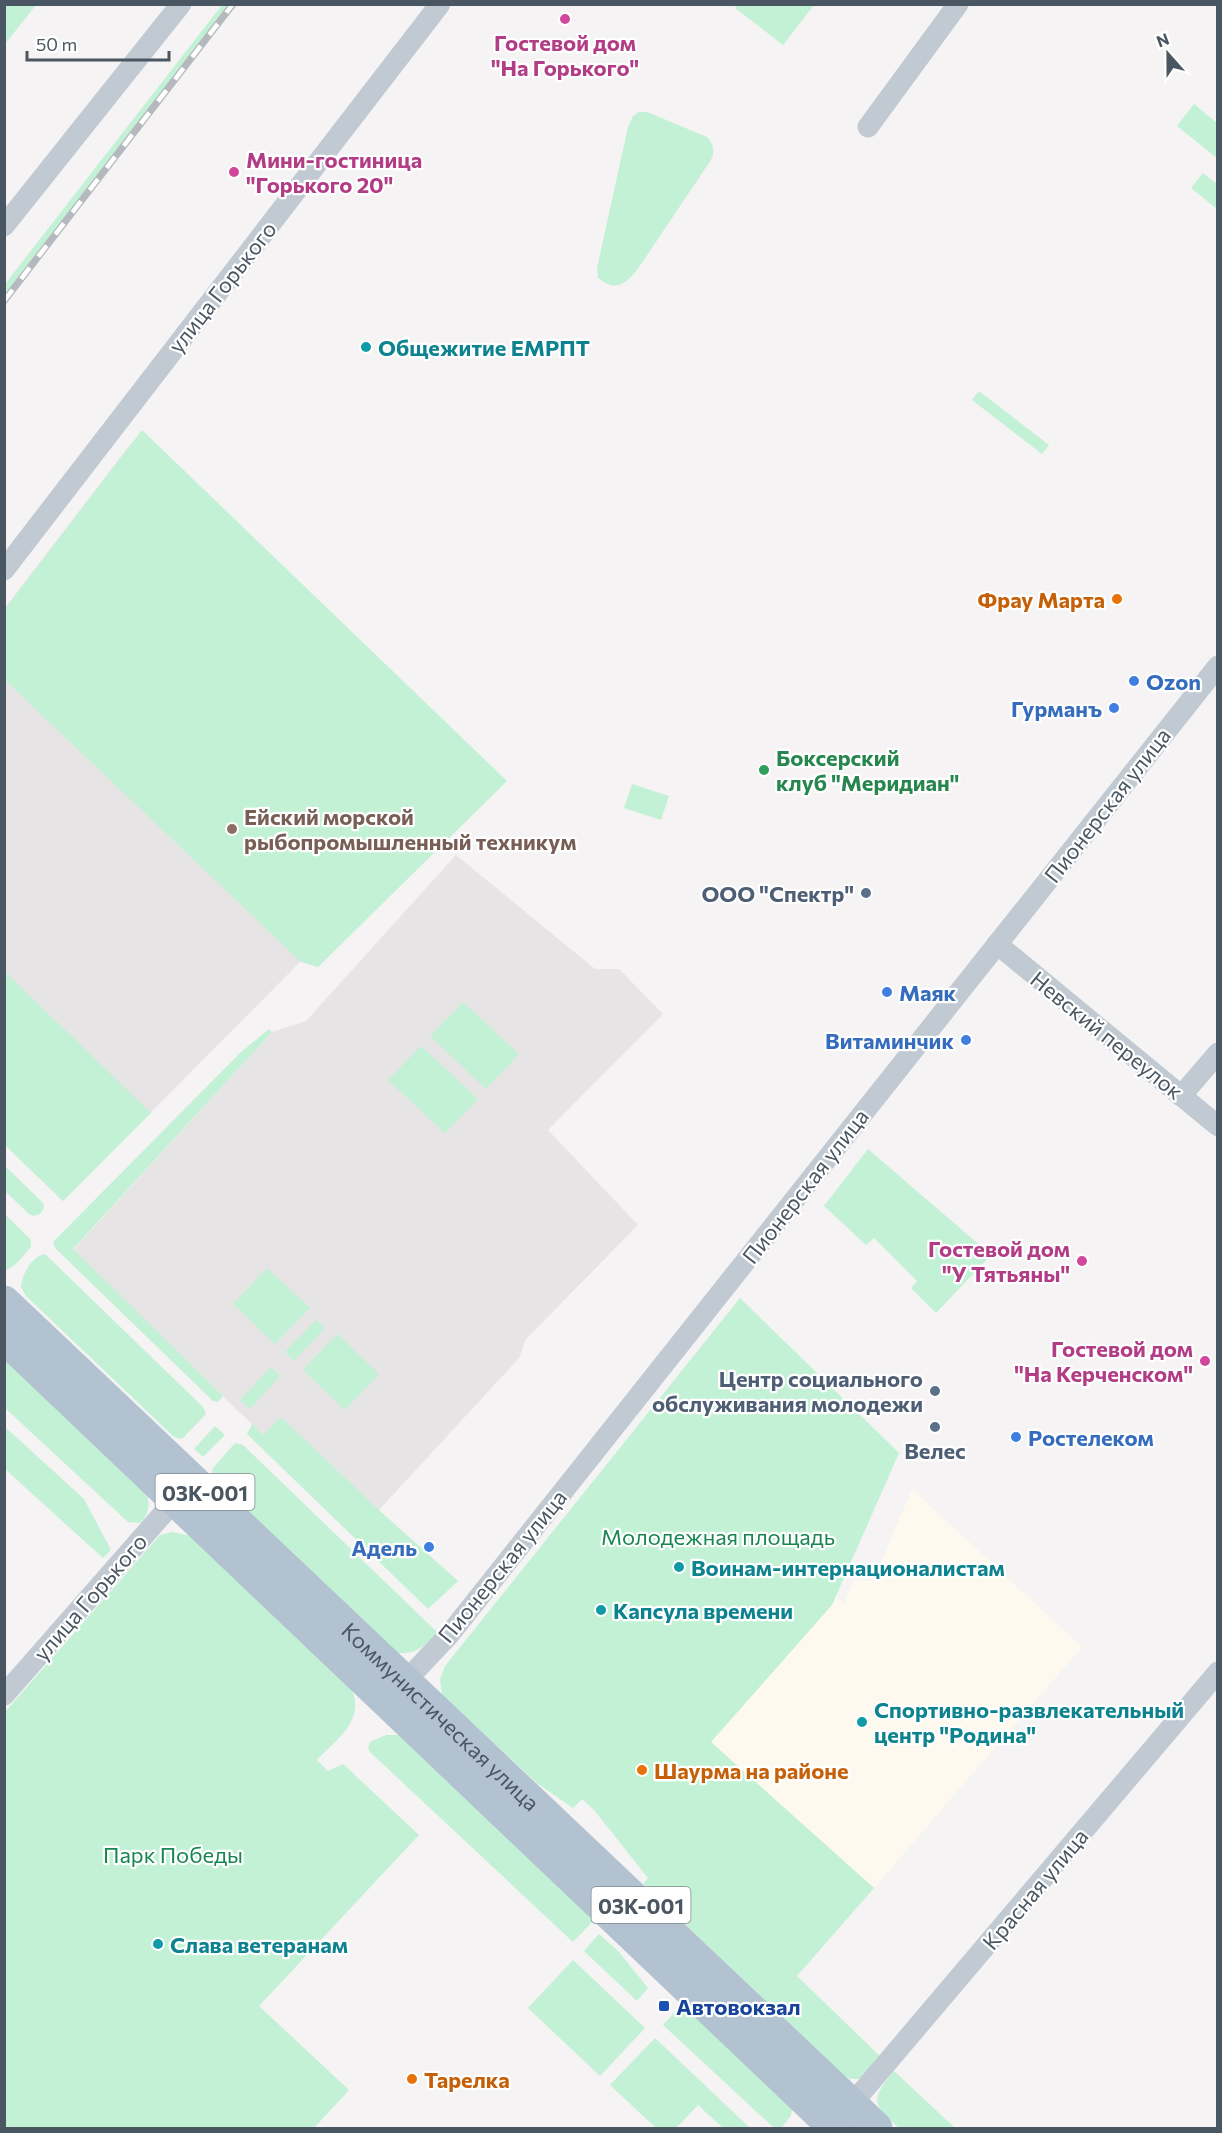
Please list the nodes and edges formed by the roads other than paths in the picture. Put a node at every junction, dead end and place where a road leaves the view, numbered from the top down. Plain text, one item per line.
1 (181, 4) edge
2 (440, 4) edge
3 (958, 4) edge
4 (868, 127) dead end
5 (4, 226) edge
6 (4, 570) edge
7 (1218, 666) edge
8 (997, 944) junction
9 (1218, 1053) edge
10 (1181, 1096) junction
11 (1218, 1126) edge
12 (4, 1302) edge
13 (4, 1337) edge
14 (176, 1499) junction
15 (1218, 1672) edge
16 (396, 1691) junction
17 (4, 1695) edge
18 (843, 2117) edge
19 (876, 2128) edge

1 - 5 street
2 - 6 street, улица Горького
3 - 4 street
7 - 8 street, Пионерская улица
8 - 10 street, Невский переулок
8 - 16 street, Пионерская улица
9 - 10 street
10 - 11 street, Невский переулок
12 - 16 main road, Коммунистическая улица / 03К-001
13 - 14 main road, Коммунистическая улица / 03К-001
14 - 16 main road, Коммунистическая улица / 03К-001
14 - 17 street, улица Горького
15 - 18 street, Красная улица
16 - 18 main road, Коммунистическая улица / 03К-001
18 - 19 main road, Коммунистическая улица / 03К-001

